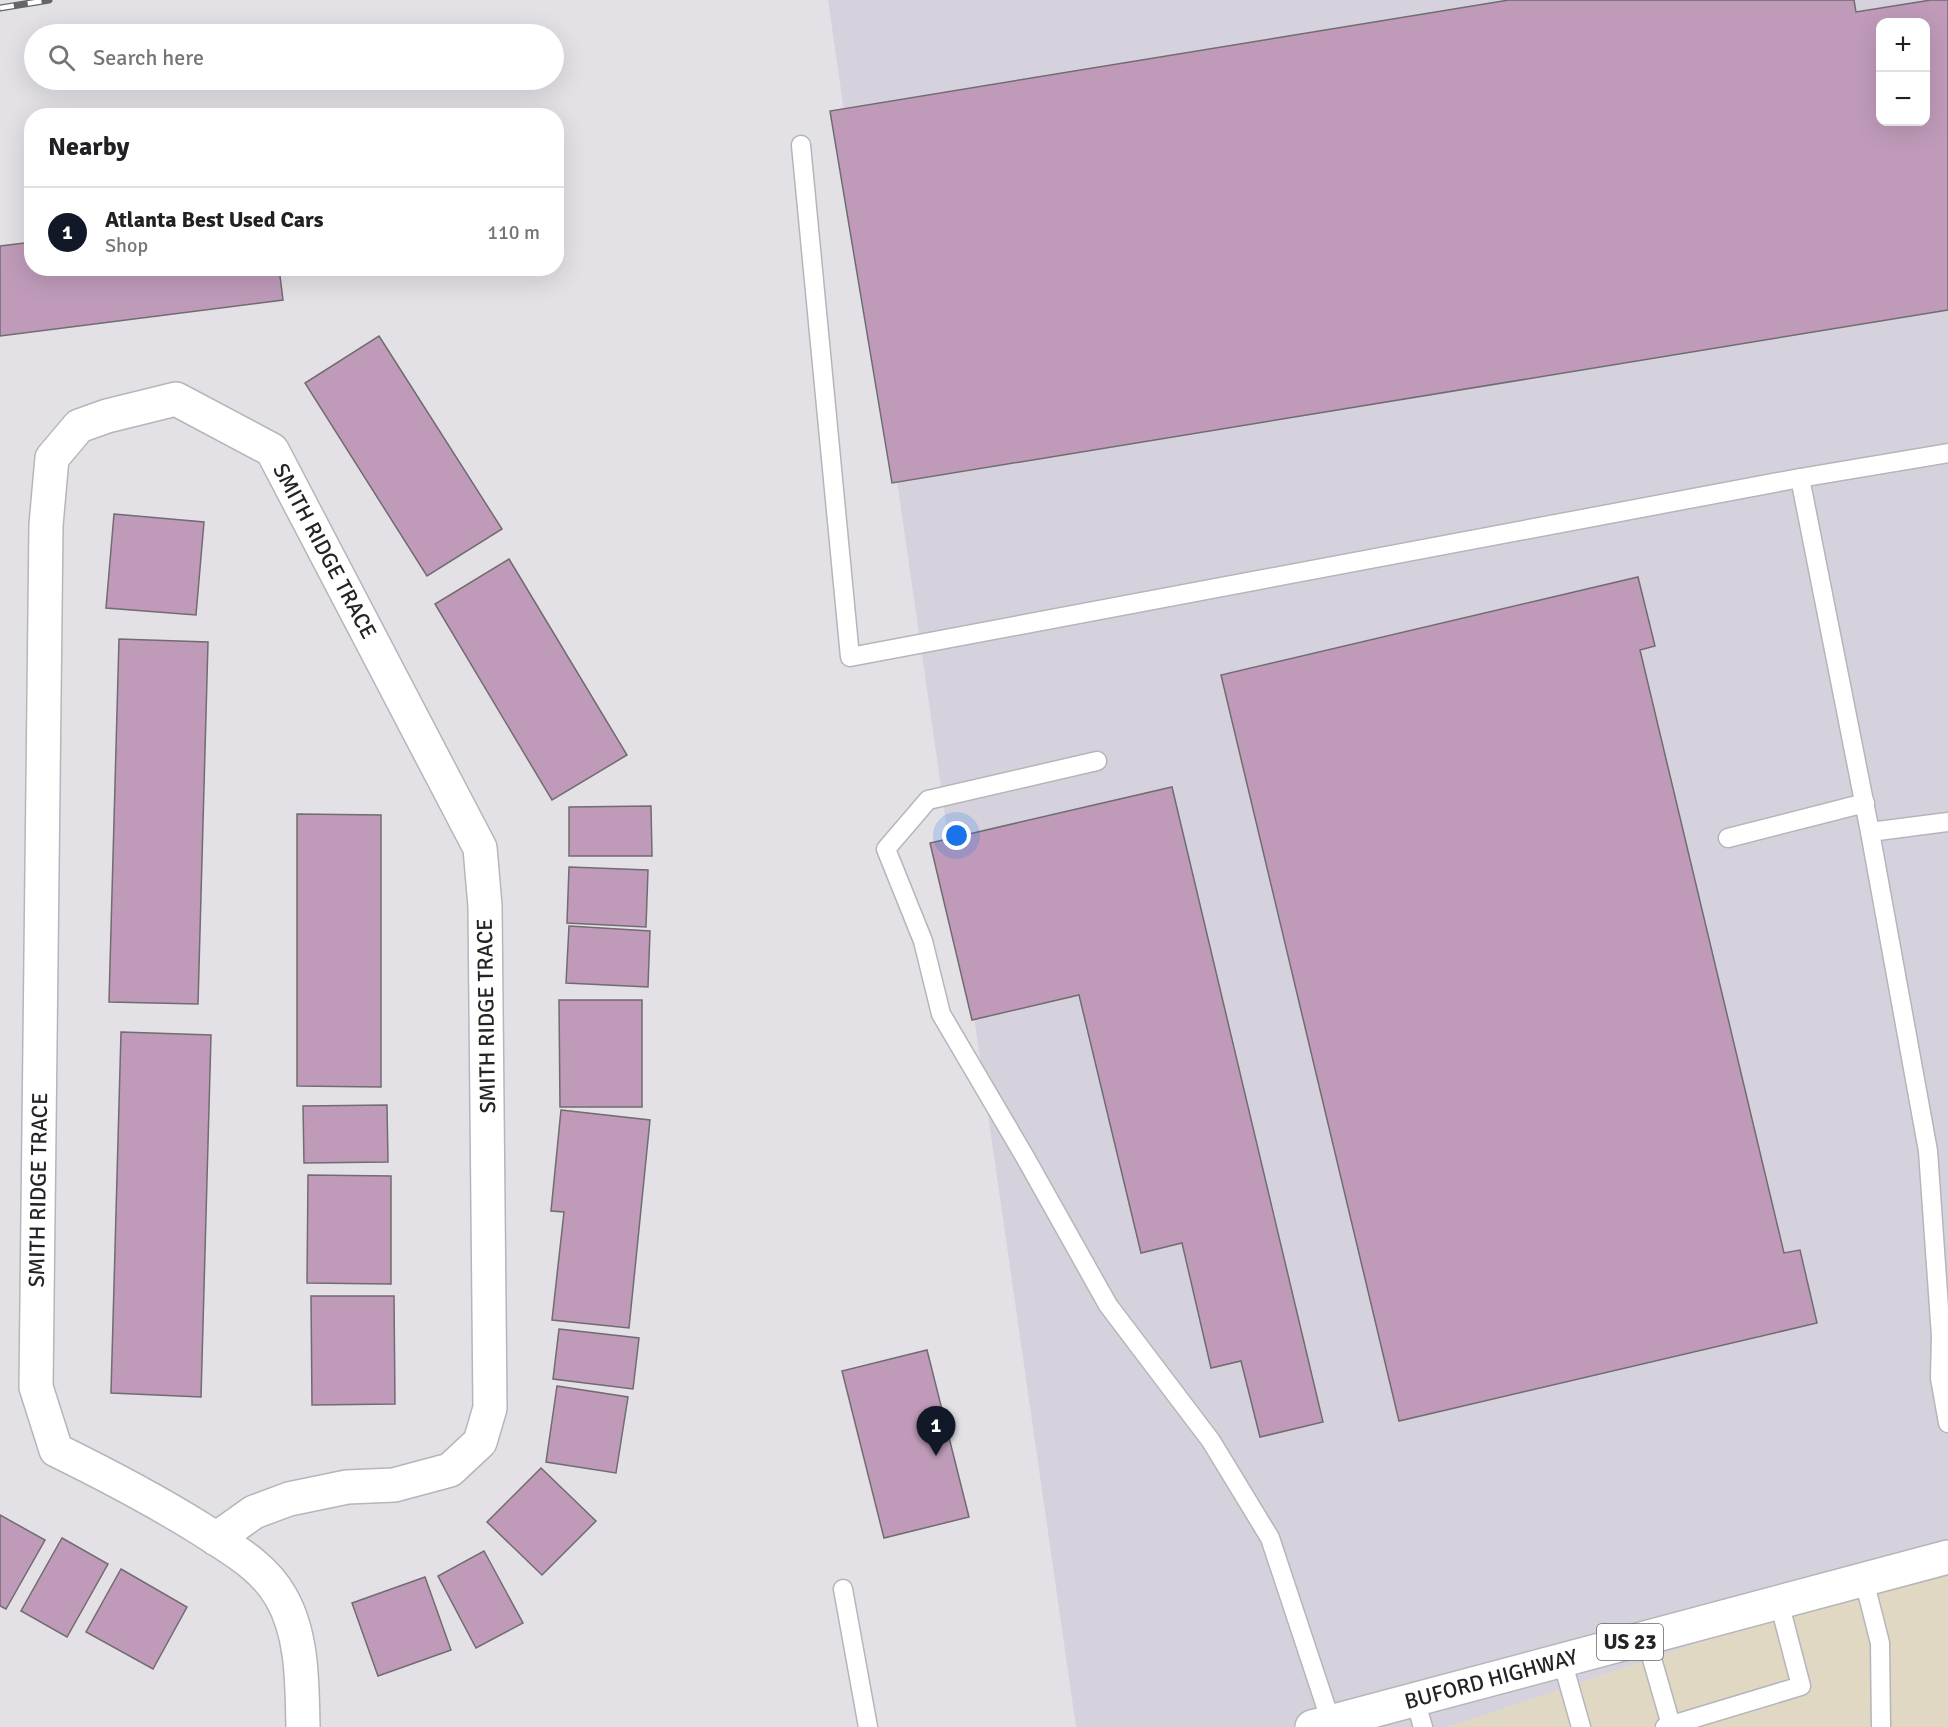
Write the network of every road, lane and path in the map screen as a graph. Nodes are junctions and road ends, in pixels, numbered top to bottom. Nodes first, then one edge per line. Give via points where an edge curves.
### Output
1 (801, 145) dead end
2 (1948, 453) edge
3 (1800, 478) junction
4 (1097, 761) dead end
5 (1864, 803) junction
6 (1948, 822) edge
7 (1870, 832) junction
8 (1728, 838) dead end
9 (1948, 1423) edge
10 (216, 1539) junction
11 (1948, 1557) edge
12 (1864, 1580) junction
13 (843, 1589) dead end
14 (1779, 1602) junction
15 (1646, 1638) junction
16 (1562, 1660) junction
17 (1419, 1713) edge
18 (1322, 1725) edge
19 (1668, 1726) edge
20 (303, 1727) edge
21 (868, 1727) edge
22 (1581, 1727) edge
23 (1881, 1727) edge

1 - 3 lane via 850,657
2 - 3 lane
3 - 5 lane
4 - 18 lane via 928,800 886,849 923,941 941,1014 1108,1305 1211,1441 1270,1538
5 - 7 lane
5 - 8 lane
6 - 7 lane
7 - 9 lane via 1928,1151 1941,1336 1940,1378
10 - 10 street, SMITH RIDGE TRACE via 137,1489 56,1450 36,1387 46,525 52,458 79,426 176,399 272,450 480,848 485,906 490,1408 480,1442 450,1470 394,1485 347,1487 289,1499 254,1512
10 - 20 street, SMITH RIDGE TRACE via 250,1560 281,1596 294,1631
11 - 12 street, BUFORD HIGHWAY / US 23
12 - 14 street, BUFORD HIGHWAY / US 23
12 - 23 lane via 1880,1643
13 - 21 lane
14 - 15 street, BUFORD HIGHWAY / US 23
14 - 19 lane via 1801,1686
15 - 16 street, BUFORD HIGHWAY / US 23
15 - 19 lane
16 - 17 street, BUFORD HIGHWAY / US 23
16 - 22 lane
17 - 18 street, BUFORD HIGHWAY / US 23

